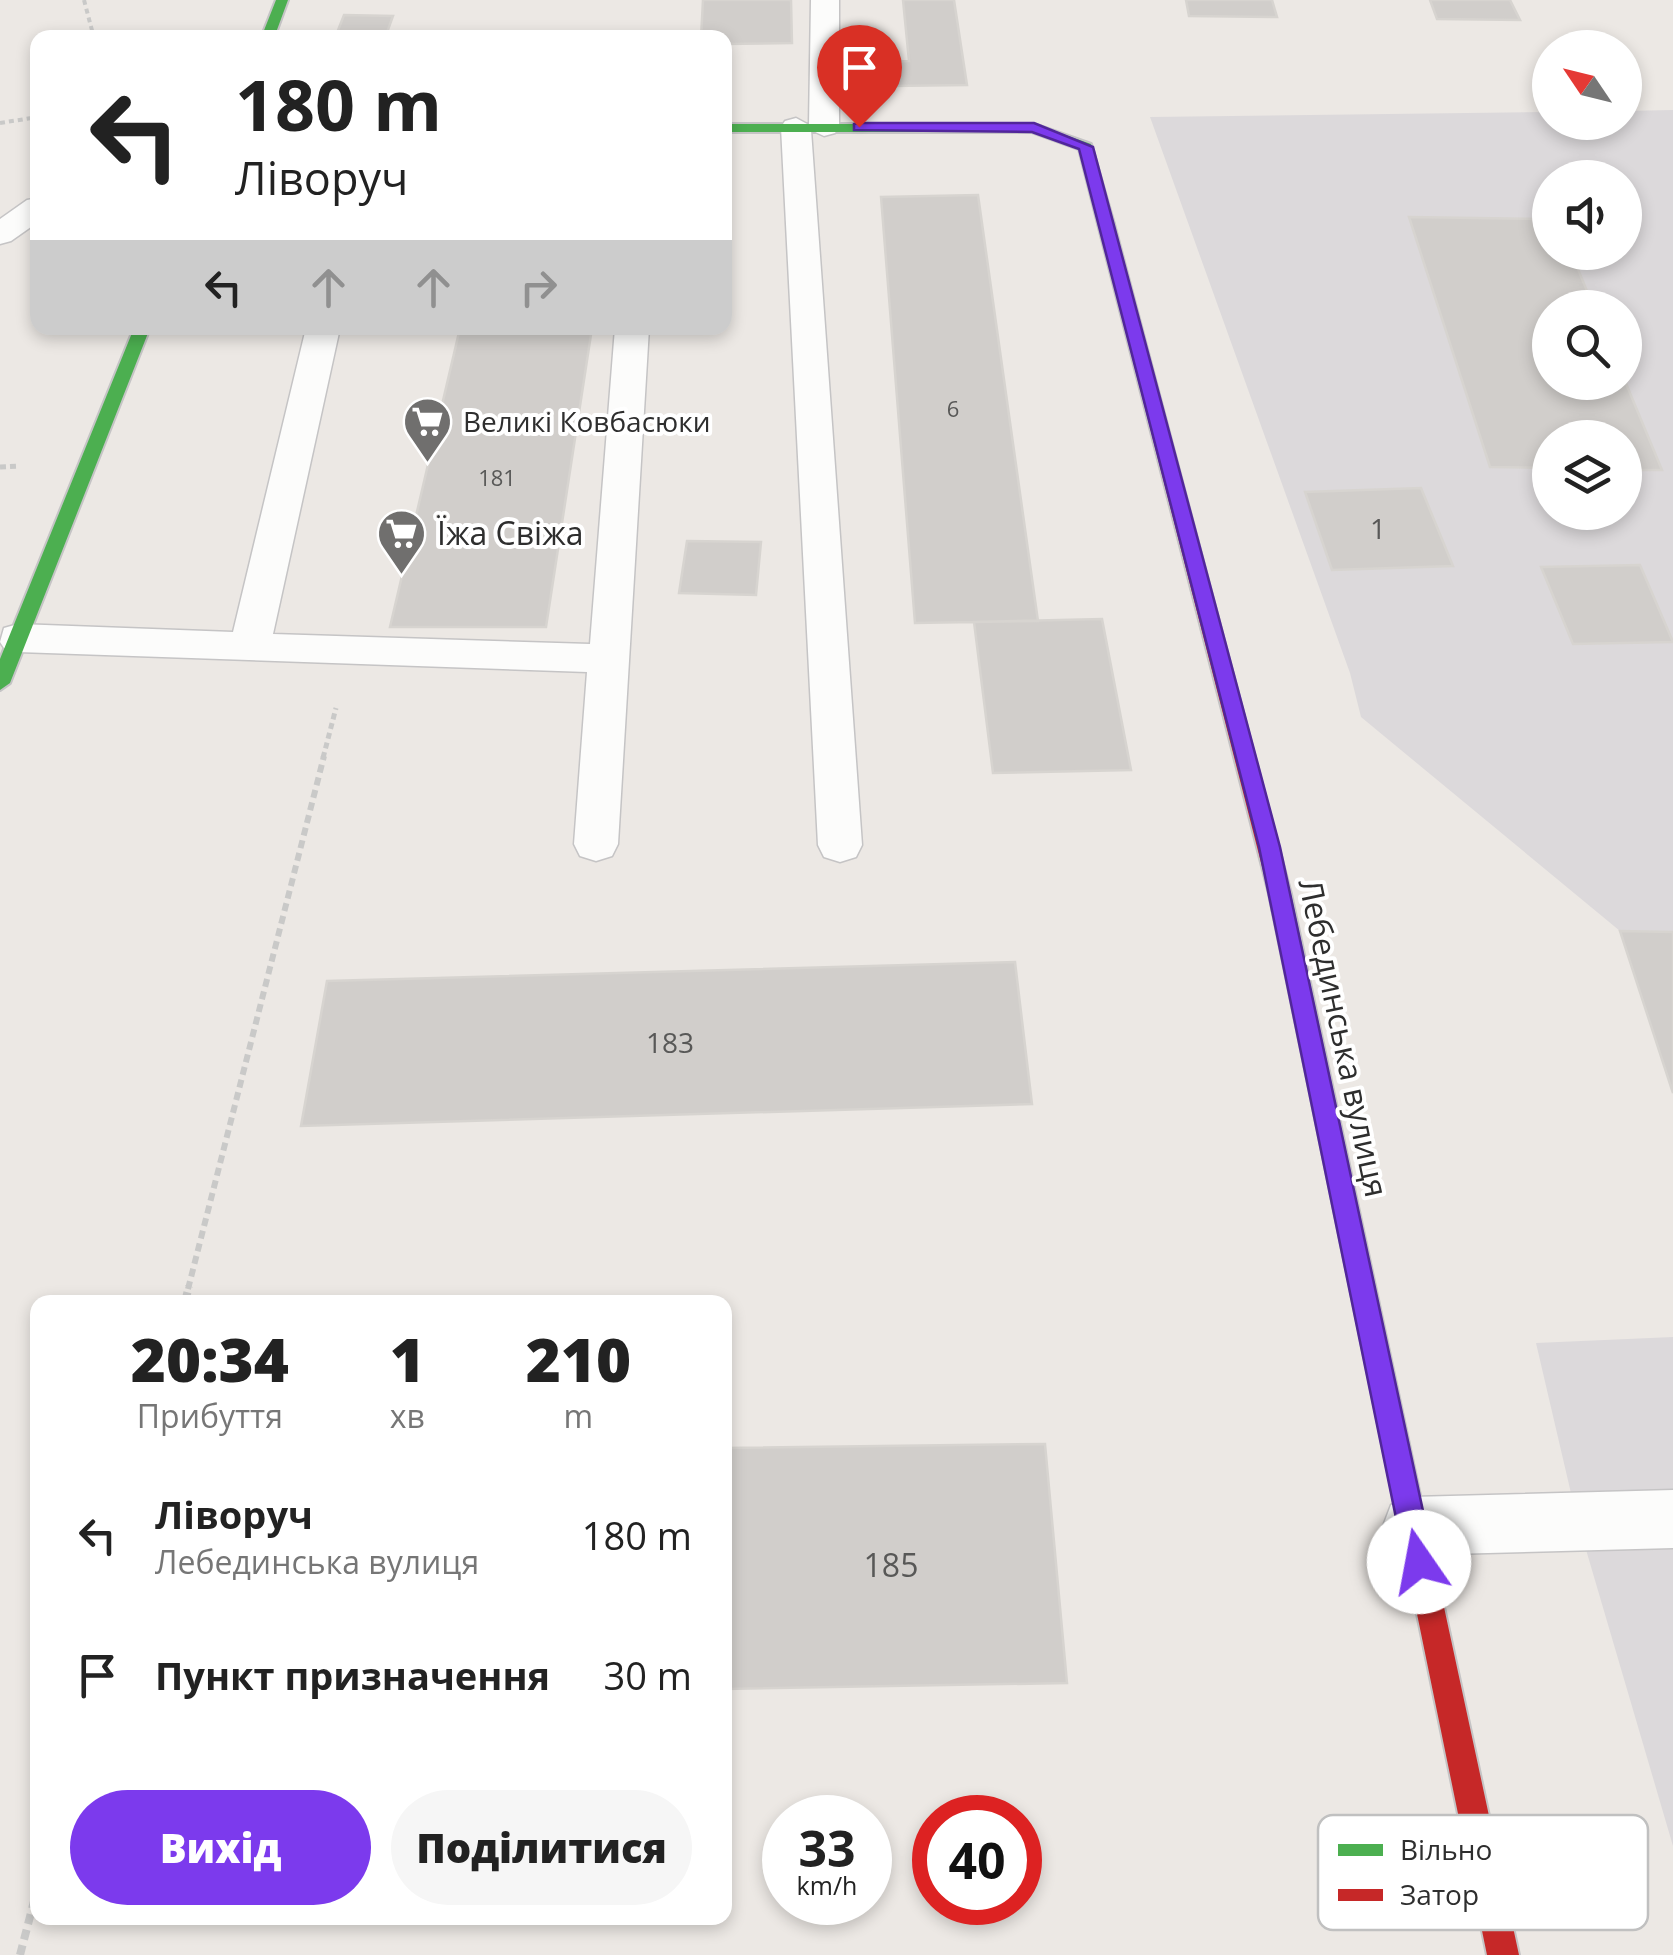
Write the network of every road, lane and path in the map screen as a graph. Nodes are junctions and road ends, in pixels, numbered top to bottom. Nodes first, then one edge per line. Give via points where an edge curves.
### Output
1 (84, 0) edge
2 (282, 0) edge
3 (824, 0) edge
4 (92, 30) edge
5 (269, 30) edge
6 (30, 118) edge
7 (0, 123) edge
8 (810, 127) junction
9 (732, 128) edge
10 (30, 213) edge
11 (0, 234) edge
12 (139, 335) edge
13 (321, 335) edge
14 (632, 335) edge
15 (18, 638) junction
16 (250, 647) junction
17 (351, 650) junction
18 (610, 660) junction
19 (0, 682) edge
20 (596, 844) dead end
21 (840, 845) dead end
22 (188, 1295) edge
23 (1673, 1518) edge
24 (1412, 1526) junction
25 (1473, 1815) edge
26 (30, 1917) edge
27 (1497, 1930) edge
28 (20, 1955) edge
29 (1502, 1955) edge

1 - 4 path
2 - 5 street
3 - 8 lane
6 - 7 path
8 - 9 street, Лебединська вулиця
8 - 21 lane
8 - 24 street, Лебединська вулиця via 1034,128 1086,147 1270,847
10 - 11 lane
12 - 15 street
13 - 16 lane
14 - 18 lane
15 - 16 lane
15 - 19 street
16 - 17 lane
17 - 18 lane
17 - 22 path
18 - 20 lane
23 - 24 lane
24 - 25 street, Лебединська вулиця
26 - 28 path
27 - 29 street, Лебединська вулиця

